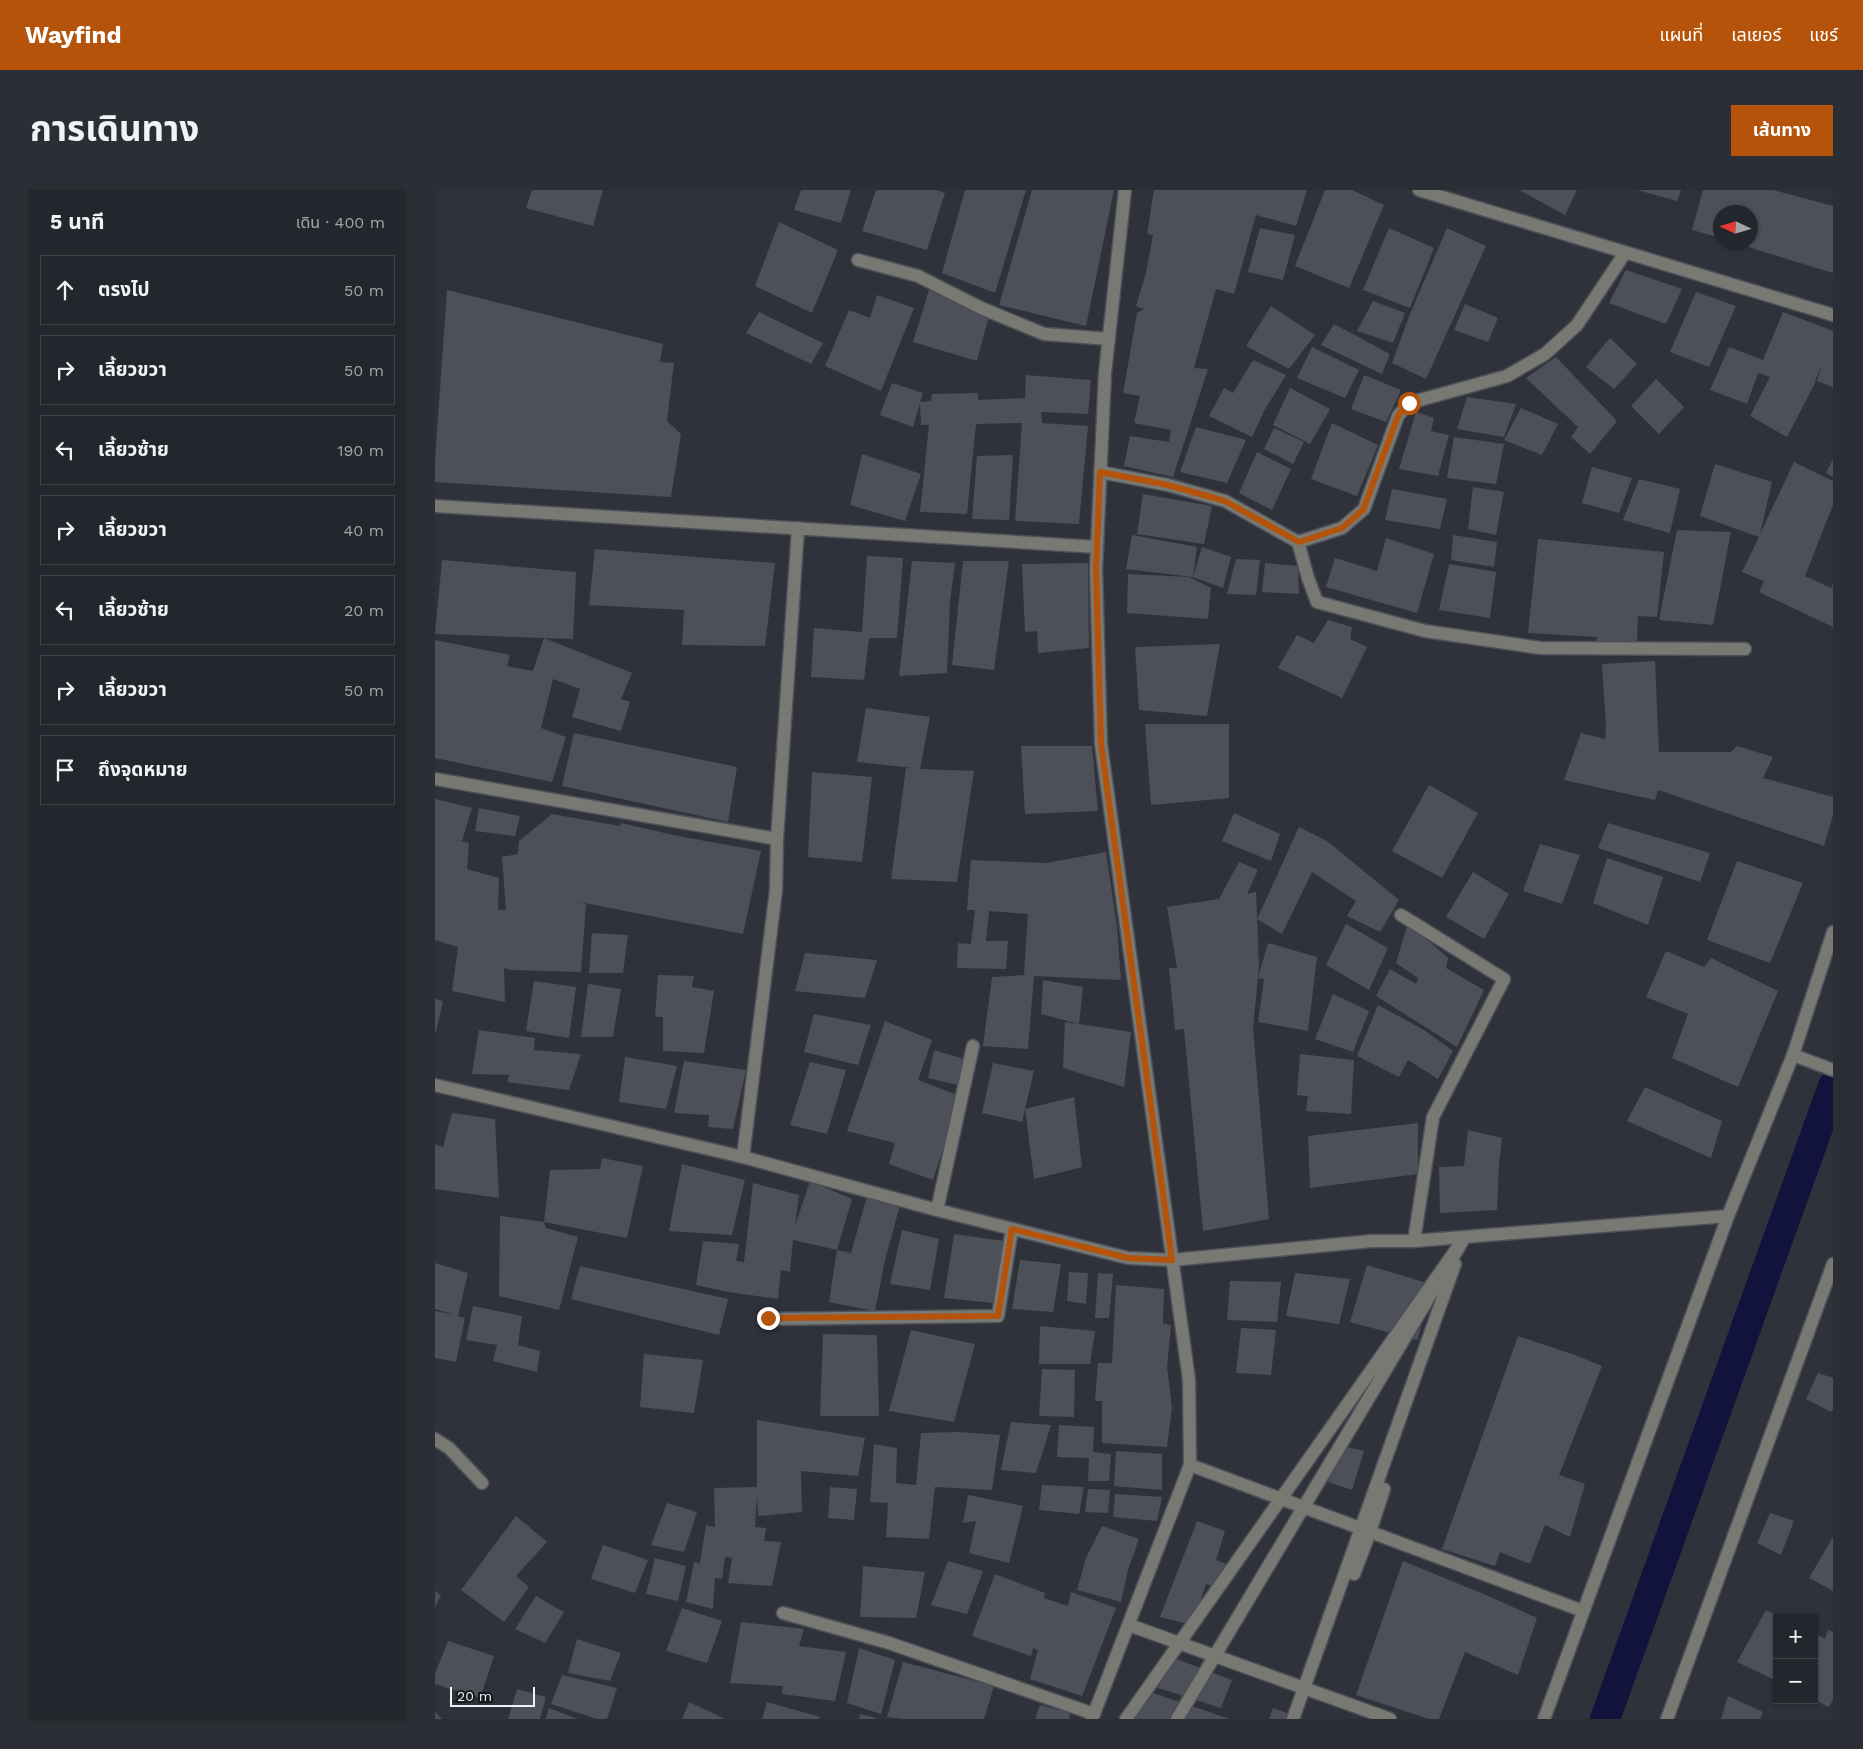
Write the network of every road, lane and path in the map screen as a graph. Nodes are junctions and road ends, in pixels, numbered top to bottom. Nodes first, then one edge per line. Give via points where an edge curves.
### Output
1 (1125, 190) edge
2 (1419, 190) edge
3 (1625, 253) junction
4 (858, 260) dead end
5 (1833, 315) edge
6 (1109, 339) junction
7 (1100, 472) junction
8 (435, 506) edge
9 (797, 528) junction
10 (1299, 542) junction
11 (1097, 546) junction
12 (1745, 648) dead end
13 (435, 779) edge
14 (777, 839) junction
15 (1401, 915) dead end
16 (1833, 932) edge
17 (973, 1046) dead end
18 (1793, 1055) junction
19 (1833, 1070) edge
20 (435, 1085) edge
21 (743, 1157) junction
22 (937, 1210) junction
23 (1728, 1216) junction
24 (1012, 1229) junction
25 (1465, 1237) junction
26 (1414, 1241) junction
27 (1172, 1260) junction
28 (1833, 1264) edge
29 (1829, 1289) edge
30 (768, 1318) dead end
31 (435, 1439) edge
32 (1190, 1466) junction
33 (482, 1484) dead end
34 (1370, 1532) junction
35 (1583, 1611) junction
36 (783, 1613) dead end
37 (1129, 1625) junction
38 (1308, 1690) junction
39 (1357, 1714) edge
40 (1093, 1716) edge
41 (1126, 1719) edge
42 (1177, 1719) edge
43 (1293, 1719) edge
44 (1390, 1719) edge
45 (1544, 1719) edge
46 (1667, 1719) edge

1 - 6 street
2 - 3 street
3 - 5 street
3 - 10 street via 1577,325 1545,354 1507,376 1409,403 1398,416 1363,510 1342,528
4 - 6 street via 918,276 981,308 1044,334
6 - 7 street
7 - 10 street via 1168,485 1225,501
7 - 11 street
8 - 9 street
9 - 11 street
9 - 14 street
10 - 12 street via 1317,602 1425,631 1540,648
11 - 27 street via 1101,744
13 - 14 street
14 - 21 street via 776,890
15 - 26 street via 1504,979 1433,1117
16 - 18 street
17 - 22 street
18 - 19 street
18 - 23 street
20 - 21 street
21 - 22 street
22 - 24 street
23 - 25 street
23 - 35 street
24 - 27 street via 1128,1258
24 - 30 street via 998,1316
25 - 26 street
25 - 34 street
25 - 41 street
25 - 42 street
25 - 43 street
26 - 27 street via 1371,1241
27 - 32 street via 1189,1380
28 - 29 street
29 - 46 street
31 - 33 street via 449,1448
32 - 34 street
32 - 37 street
34 - 35 street
34 - 38 street
35 - 45 street
36 - 40 street via 889,1642
37 - 38 street
37 - 40 street
38 - 39 street
39 - 44 street

